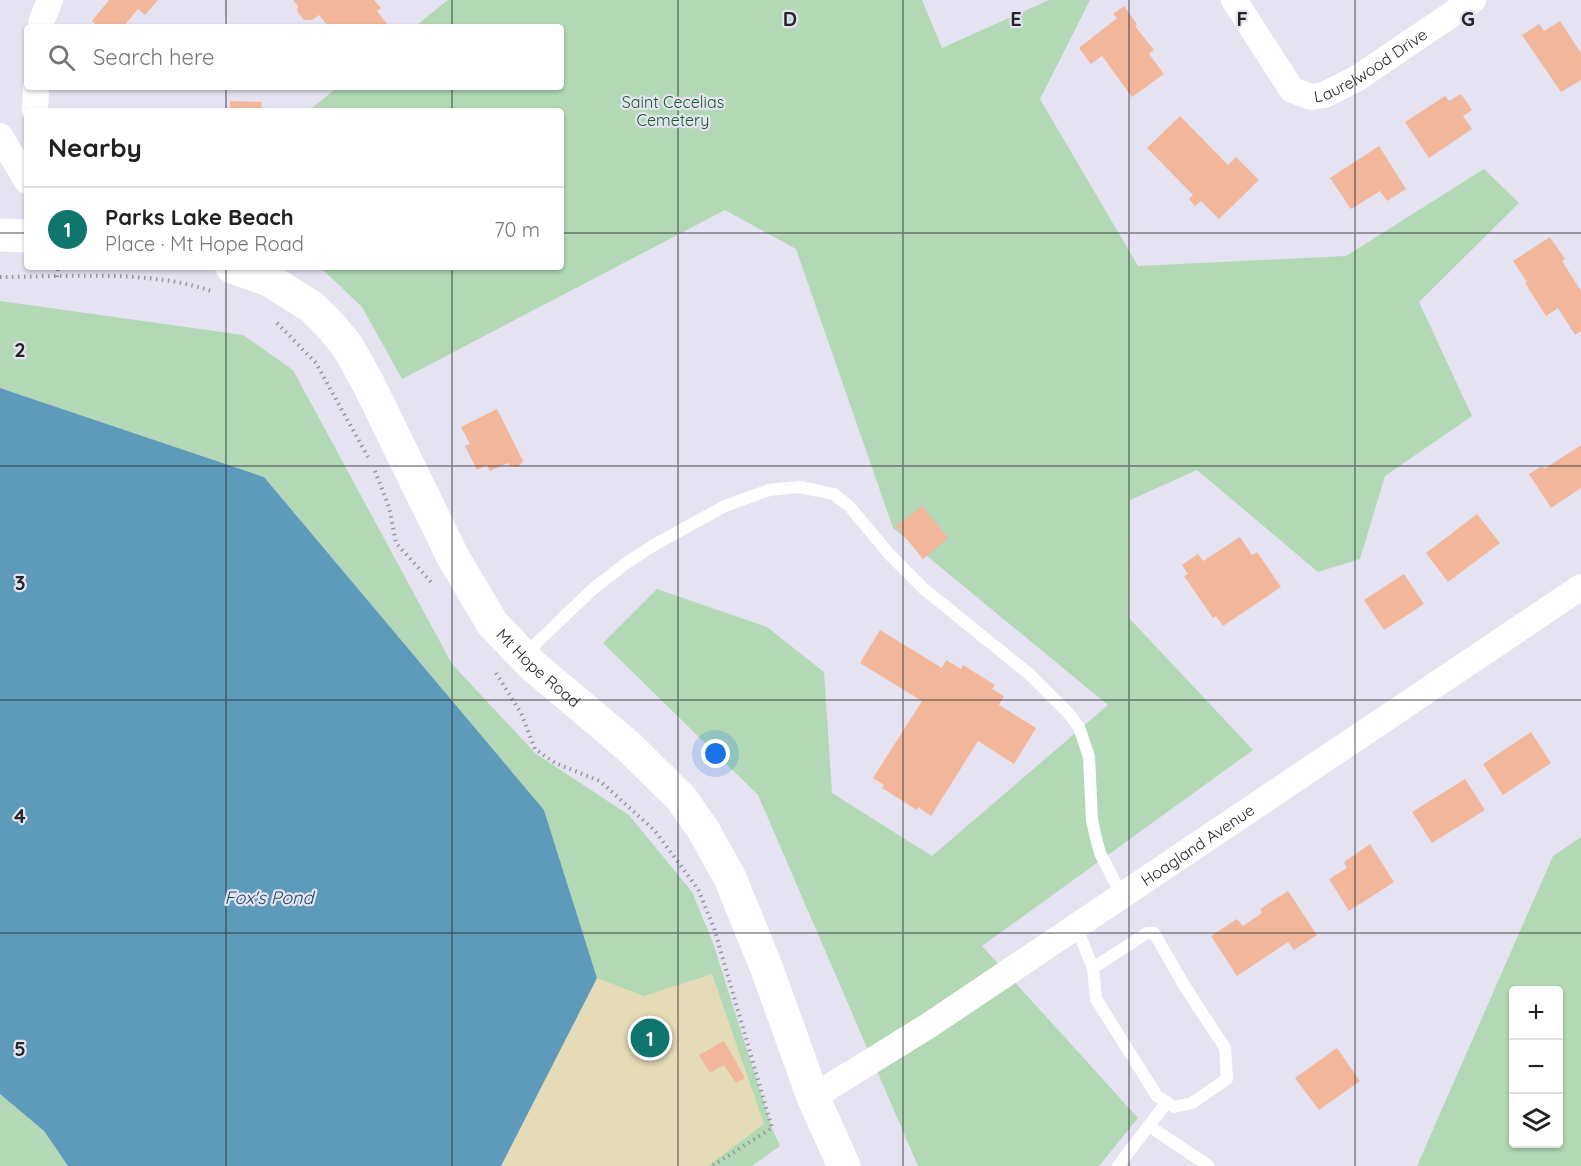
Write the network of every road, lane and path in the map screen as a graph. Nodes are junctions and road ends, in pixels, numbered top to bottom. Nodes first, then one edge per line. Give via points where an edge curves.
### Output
1 (50, 0) edge
2 (1234, 0) edge
3 (1473, 0) edge
4 (41, 24) edge
5 (36, 90) edge
6 (35, 108) edge
7 (0, 136) edge
8 (24, 176) edge
9 (0, 235) edge
10 (24, 236) edge
11 (58, 270) edge
12 (0, 277) edge
13 (57, 277) junction
14 (225, 280) edge
15 (272, 318) dead end
16 (1581, 587) edge
17 (437, 589) dead end
18 (523, 657) junction
19 (494, 670) dead end
20 (1122, 896) junction
21 (1076, 926) junction
22 (1092, 968) junction
23 (813, 1097) junction
24 (1167, 1102) junction
25 (1149, 1126) junction
26 (712, 1166) edge
27 (844, 1166) edge
28 (1118, 1166) edge
29 (1209, 1166) edge

1 - 4 street
2 - 3 street, Laurelwood Drive via 1292,90 1312,97 1356,79
5 - 6 street
7 - 8 street
9 - 10 street
11 - 13 path
12 - 13 path
13 - 14 path via 160,279 198,286
14 - 18 street, Mt Hope Road via 269,280 312,307 348,347 453,557 492,623
15 - 17 path via 316,363 373,465 389,507 396,543
16 - 20 street, Hoagland Avenue
18 - 20 lane via 593,589 625,564 725,506 769,490 799,487 834,494 924,589 1028,673 1079,727 1089,757 1096,838
18 - 23 street, Mt Hope Road via 628,746 681,798 704,831 730,878
19 - 26 path via 521,713 535,749 555,763 600,781 655,831 698,889 714,928 772,1128
20 - 21 street, Hoagland Avenue
21 - 22 lane
21 - 23 street, Hoagland Avenue via 928,1026
22 - 24 lane via 1096,999 1157,1096
22 - 24 lane via 1147,933 1155,933 1225,1048 1227,1079 1192,1103 1174,1107
23 - 27 street, Mt Hope Road
24 - 25 lane
25 - 28 lane
25 - 29 lane

